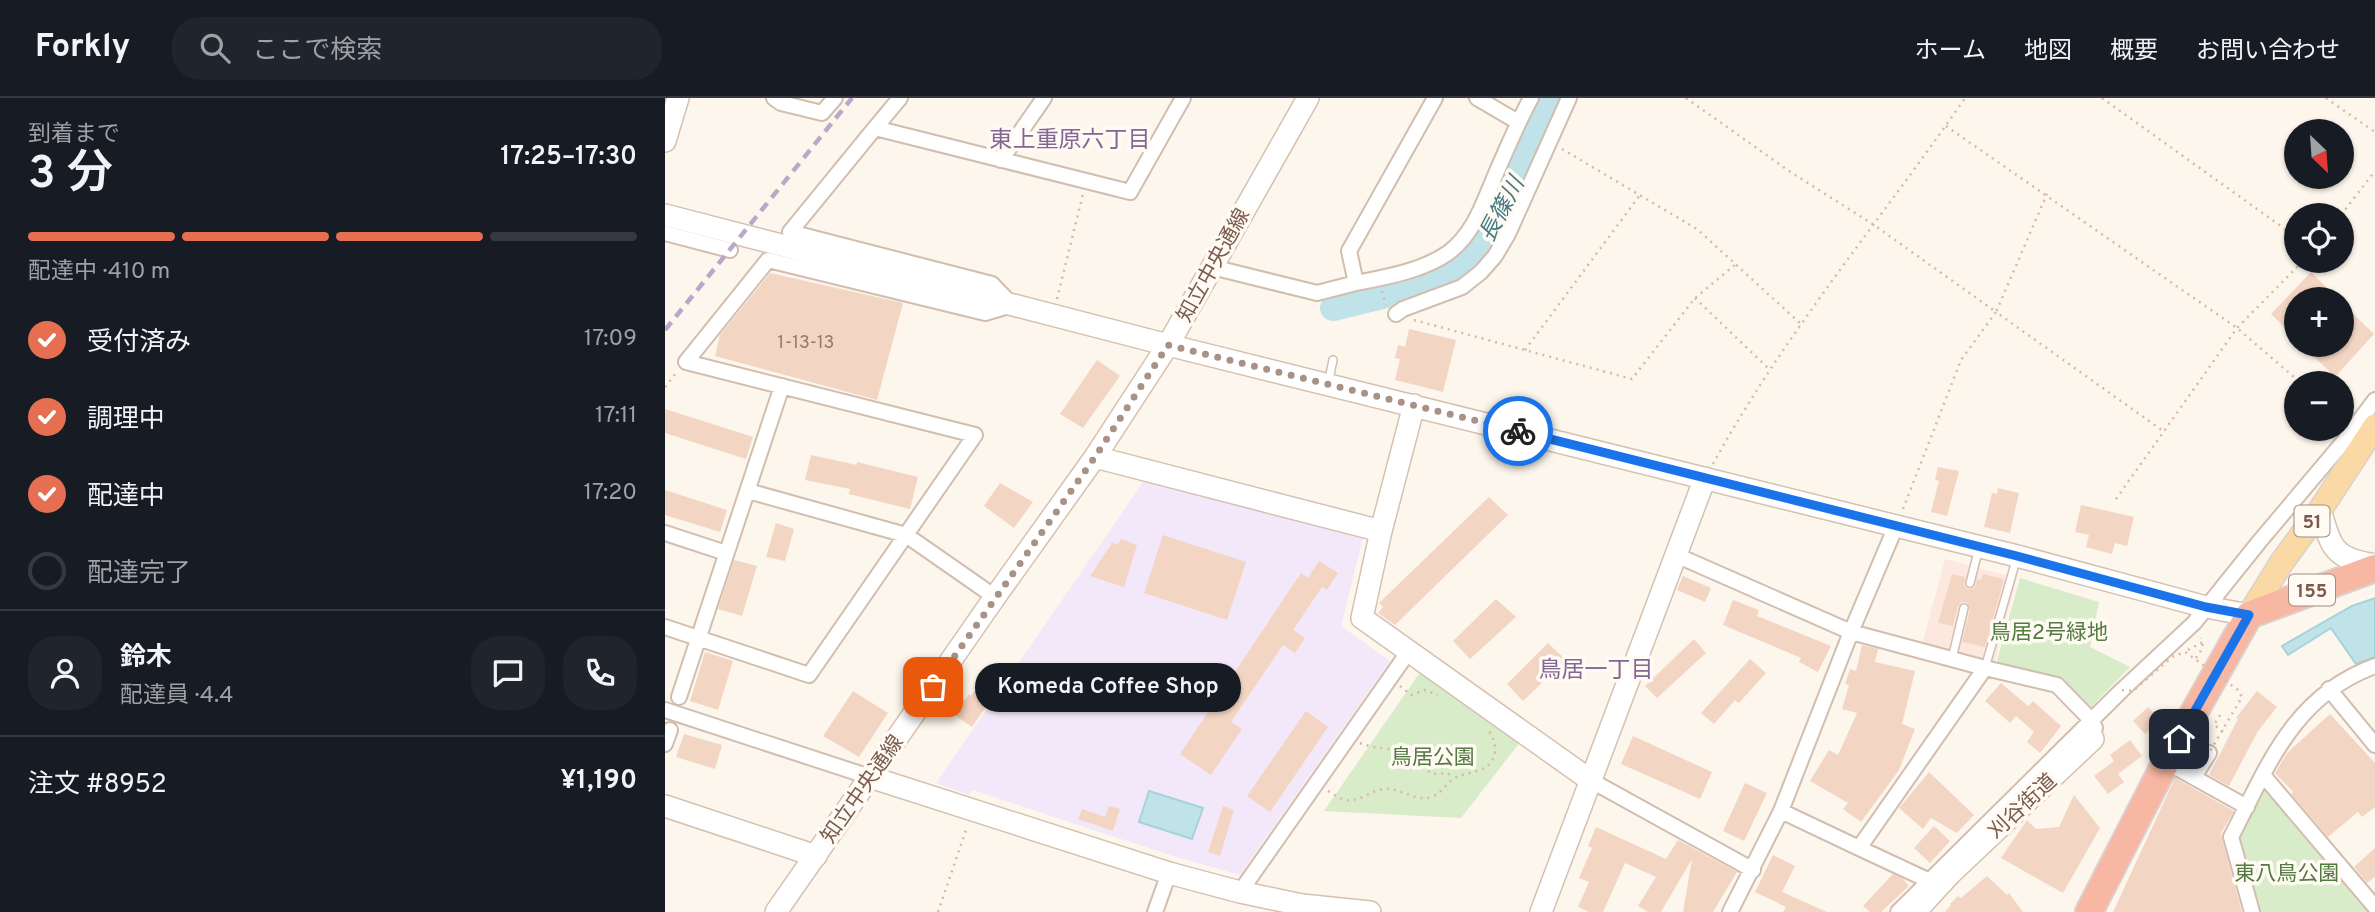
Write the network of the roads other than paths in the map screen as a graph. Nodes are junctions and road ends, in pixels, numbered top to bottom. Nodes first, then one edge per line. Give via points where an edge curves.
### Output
1 (678, 98) edge
2 (774, 98) edge
3 (835, 98) edge
4 (900, 98) edge
5 (1044, 98) edge
6 (1183, 98) edge
7 (1308, 98) edge
8 (1435, 98) edge
9 (1477, 98) edge
10 (1531, 98) edge
11 (1569, 98) edge
12 (1518, 122) junction
13 (875, 128) junction
14 (665, 141) edge
15 (1001, 160) junction
16 (665, 215) edge
17 (665, 233) edge
18 (730, 250) dead end
19 (878, 262) junction
20 (1212, 267) junction
21 (1356, 283) junction
22 (926, 291) junction
23 (1012, 305) junction
24 (1391, 309) road end
25 (1168, 345) junction
26 (1333, 360) dead end
27 (1328, 384) junction
28 (782, 386) junction
29 (2375, 400) edge
30 (1414, 405) junction
31 (2375, 426) edge
32 (1095, 457) junction
33 (1705, 478) junction
34 (748, 491) junction
35 (2320, 510) junction
36 (1896, 526) junction
37 (1381, 531) junction
38 (665, 533) edge
39 (906, 534) junction
40 (1979, 547) junction
41 (726, 553) junction
42 (1676, 555) junction
43 (2017, 556) junction
44 (2375, 566) edge
45 (1970, 583) dead end
46 (995, 597) junction
47 (2206, 607) junction
48 (1964, 608) dead end
49 (2249, 615) junction
50 (665, 627) edge
51 (1851, 632) junction
52 (698, 639) junction
53 (1409, 651) junction
54 (1951, 659) junction
55 (2375, 666) edge
56 (1985, 668) junction
57 (2329, 689) junction
58 (680, 697) dead end
59 (665, 710) edge
60 (670, 730) dead end
61 (2092, 730) junction
62 (665, 744) edge
63 (2375, 745) edge
64 (2209, 754) road end
65 (2166, 762) junction
66 (2263, 775) junction
67 (870, 777) junction
68 (2194, 778) junction
69 (1590, 780) junction
70 (665, 806) edge
71 (2247, 807) junction
72 (1781, 811) junction
73 (1859, 848) junction
74 (816, 856) junction
75 (1753, 870) junction
76 (1168, 873) junction
77 (1939, 879) junction
78 (1240, 892) junction
79 (2375, 907) edge
80 (1302, 908) edge
81 (776, 912) edge
82 (1155, 912) edge
83 (1370, 912) edge
84 (1541, 912) edge
85 (1730, 912) edge
86 (1898, 912) edge
87 (1915, 912) edge
88 (2088, 912) edge
89 (2252, 912) edge

1 - 14 street
2 - 3 street via 822,113
4 - 13 street
5 - 15 street
6 - 15 street via 1130,192
7 - 20 street, 知立中央通線
8 - 21 street via 1349,251
9 - 12 street
10 - 12 street
11 - 24 street via 1495,256 1462,287 1403,309
12 - 21 street via 1465,237 1427,264
13 - 15 street
13 - 19 street via 790,233
16 - 19 street
17 - 18 street
19 - 22 street
19 - 23 street via 992,284
20 - 21 street via 1317,293
20 - 25 street, 知立中央通線
22 - 23 street
22 - 28 street via 768,260 686,362
23 - 25 street
25 - 27 street
25 - 32 street, 知立中央通線
26 - 27 lane
27 - 30 street
28 - 34 street
28 - 39 street via 975,435
29 - 47 street
30 - 33 street
30 - 37 street
31 - 35 main road, 51
32 - 37 street
32 - 46 street, 知立中央通線
33 - 36 street
33 - 42 street
34 - 39 street
34 - 41 street
35 - 44 street via 2337,551 2350,561
35 - 49 main road, 51
36 - 40 street
36 - 51 street
37 - 53 street via 1362,618
38 - 41 street
39 - 46 street
39 - 52 street via 809,676
40 - 43 street
40 - 45 lane
41 - 52 street
42 - 51 street
42 - 69 street
43 - 47 street
43 - 56 lane
44 - 49 highway, 155
46 - 67 street, 知立中央通線
47 - 49 street
47 - 61 street via 2195,623 2122,690
48 - 54 lane
49 - 65 highway
50 - 52 street
51 - 54 street
51 - 72 street
52 - 58 street
53 - 69 street
53 - 78 street
54 - 56 street
55 - 57 street
56 - 61 street via 2057,685
56 - 73 street
57 - 63 street
57 - 66 street via 2300,715
59 - 67 street
60 - 62 street
61 - 77 street, 刈谷街道
64 - 68 street
65 - 68 street
65 - 88 highway
66 - 71 street
66 - 79 street
67 - 74 street, 知立中央通線
67 - 76 street
68 - 71 street
69 - 75 street
69 - 84 street
70 - 74 street
71 - 89 street via 2231,837
72 - 73 street
72 - 75 street
73 - 77 street
74 - 81 street, 知立中央通線
75 - 85 street
76 - 78 street
76 - 82 street
77 - 86 street
77 - 87 street, 刈谷街道
78 - 80 street
80 - 83 street

